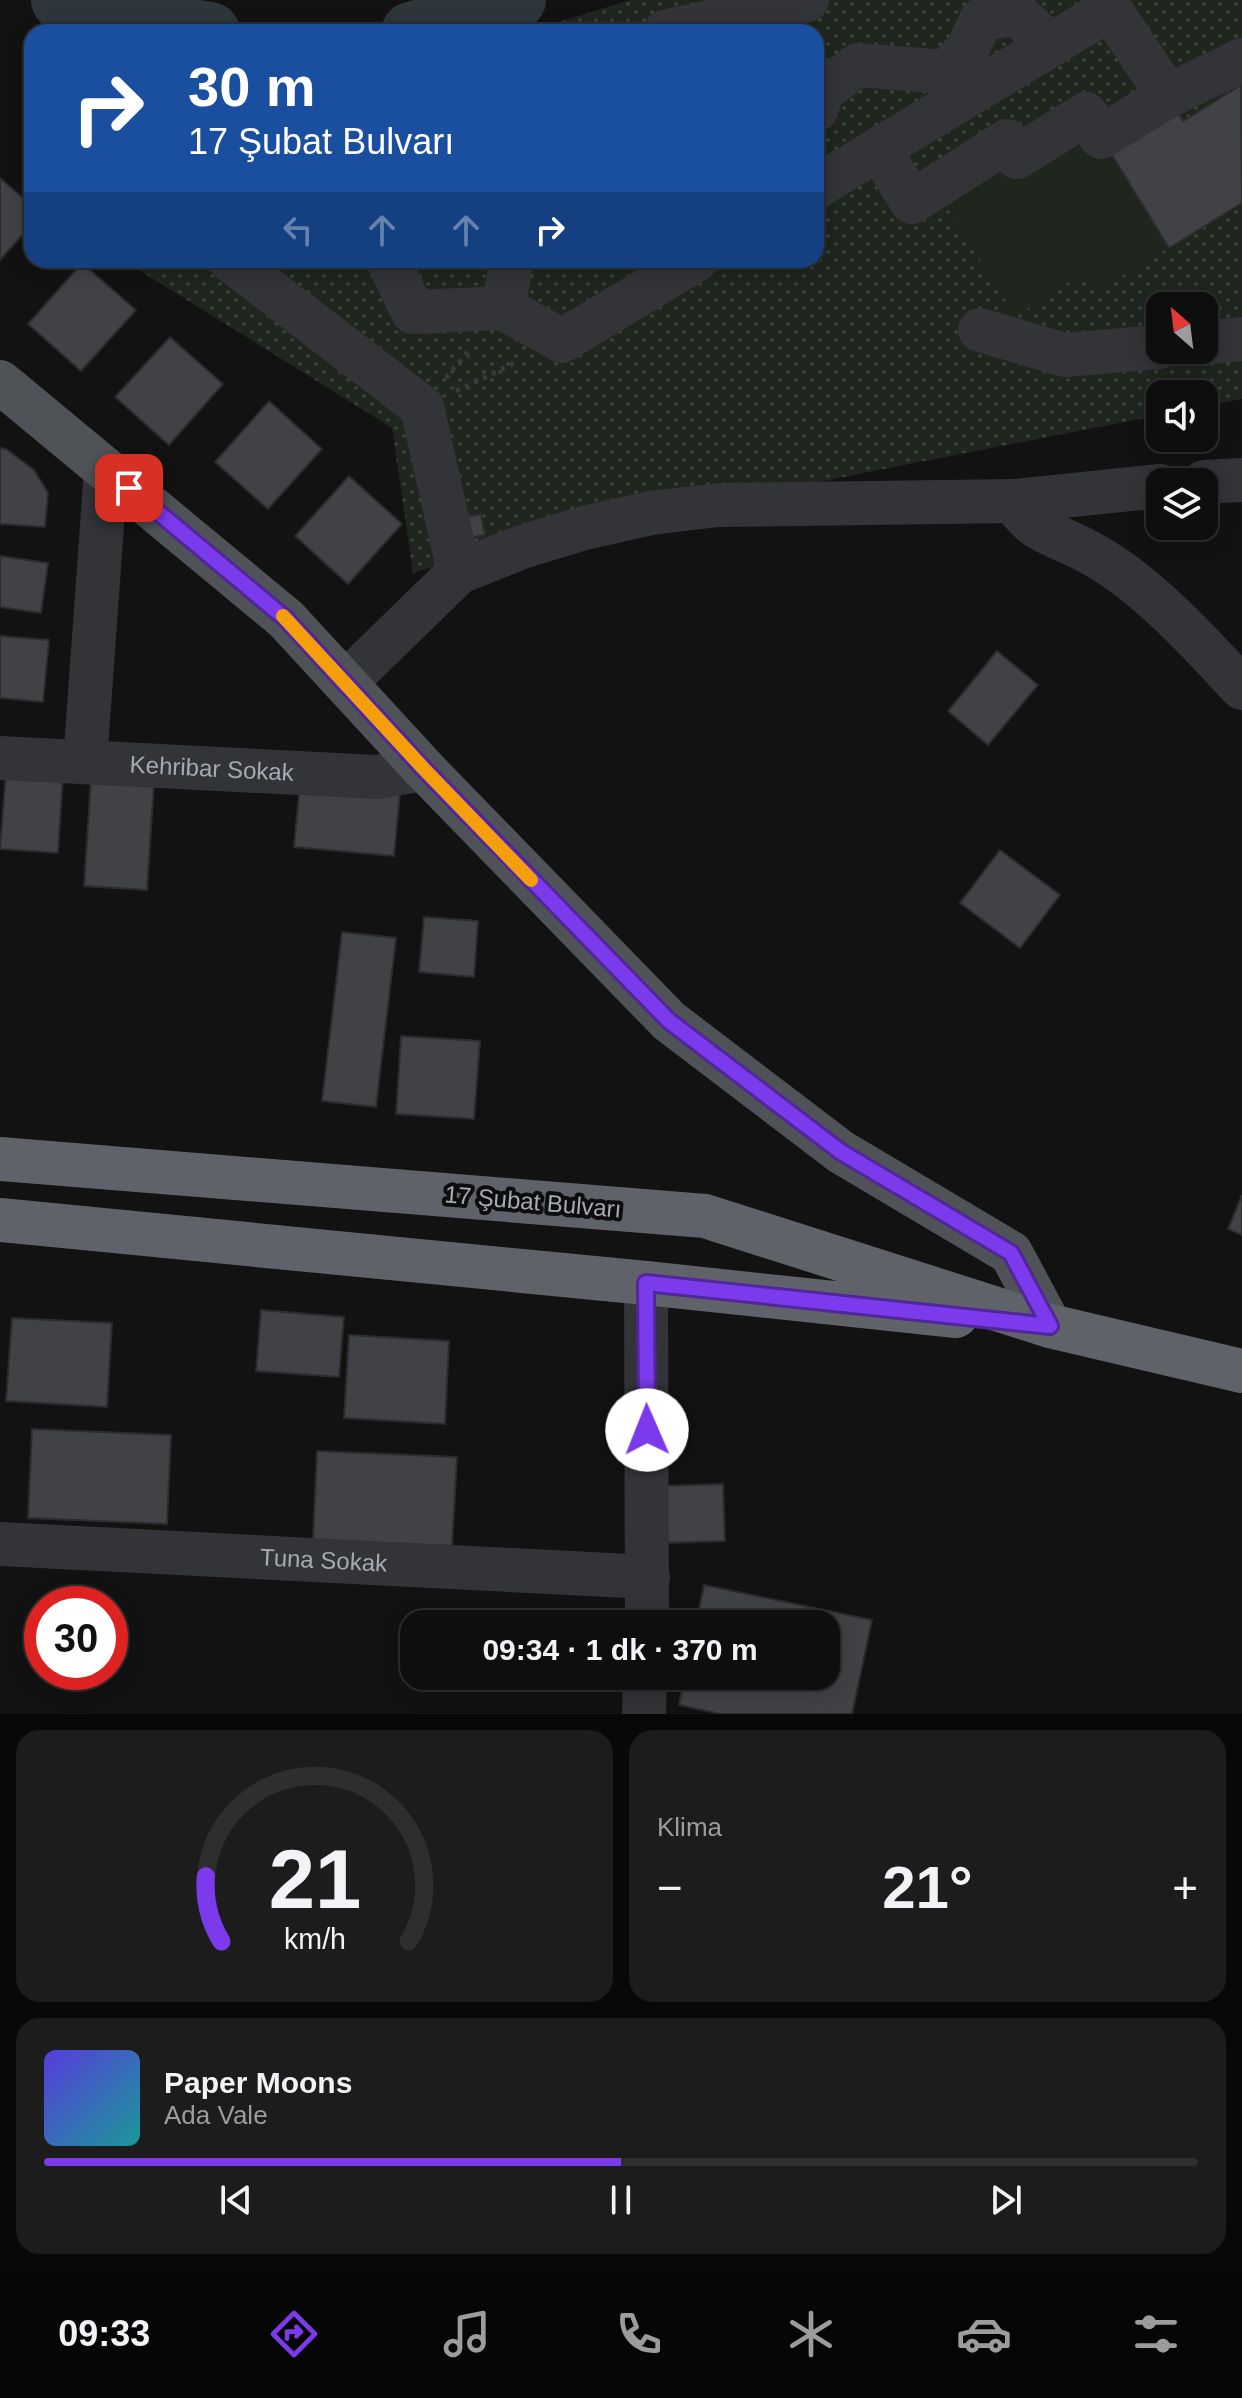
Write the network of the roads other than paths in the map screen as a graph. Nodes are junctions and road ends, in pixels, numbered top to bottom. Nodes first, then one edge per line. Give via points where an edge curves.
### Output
1 (807, 0) edge
2 (1108, 4) edge
3 (705, 24) edge
4 (1051, 45) junction
5 (1242, 60) edge
6 (824, 92) edge
7 (1168, 96) junction
8 (879, 149) junction
9 (824, 182) edge
10 (240, 268) edge
11 (392, 268) edge
12 (510, 268) edge
13 (683, 268) edge
14 (503, 308) junction
15 (980, 330) dead end
16 (1242, 339) edge
17 (1218, 342) edge
18 (1146, 348) edge
19 (0, 382) edge
20 (106, 470) junction
21 (1242, 480) edge
22 (1218, 481) edge
23 (1146, 487) edge
24 (1014, 501) junction
25 (459, 572) junction
26 (345, 683) junction
27 (1242, 688) edge
28 (0, 758) edge
29 (85, 762) junction
30 (424, 769) junction
31 (0, 1159) edge
32 (0, 1220) edge
33 (646, 1283) junction
34 (1050, 1326) junction
35 (1242, 1371) edge
36 (0, 1544) edge
37 (648, 1577) junction
38 (647, 1610) edge
39 (645, 1690) edge
40 (644, 1714) edge

1 - 3 street
2 - 4 street
2 - 7 street
4 - 6 street via 1016,13 981,20 968,48 946,72 858,65
4 - 8 street
5 - 7 street
7 - 8 street via 1101,137 1086,114 1017,157 1007,141 912,202
8 - 9 street
10 - 25 street via 422,407
11 - 14 street via 413,312
12 - 14 street
13 - 14 street via 562,341
15 - 18 street via 1065,355
16 - 17 street
19 - 20 main road
20 - 26 main road via 286,619
20 - 29 street
21 - 22 street
23 - 24 street
24 - 25 street via 718,505 651,513 572,531
24 - 27 street via 1030,523 1084,549 1134,582
25 - 26 street
26 - 30 main road
28 - 29 street, Kehribar Sokak
29 - 30 street, Kehribar Sokak via 377,777
30 - 34 main road via 669,1021 841,1152 1011,1253
31 - 34 highway, 17 Şubat Bulvarı via 705,1216
32 - 33 highway, 17 Şubat Bulvarı
33 - 34 highway, 17 Şubat Bulvarı
33 - 37 street
34 - 35 highway, 17 Şubat Bulvarı
36 - 37 street, Tuna Sokak
37 - 38 street
39 - 40 street

